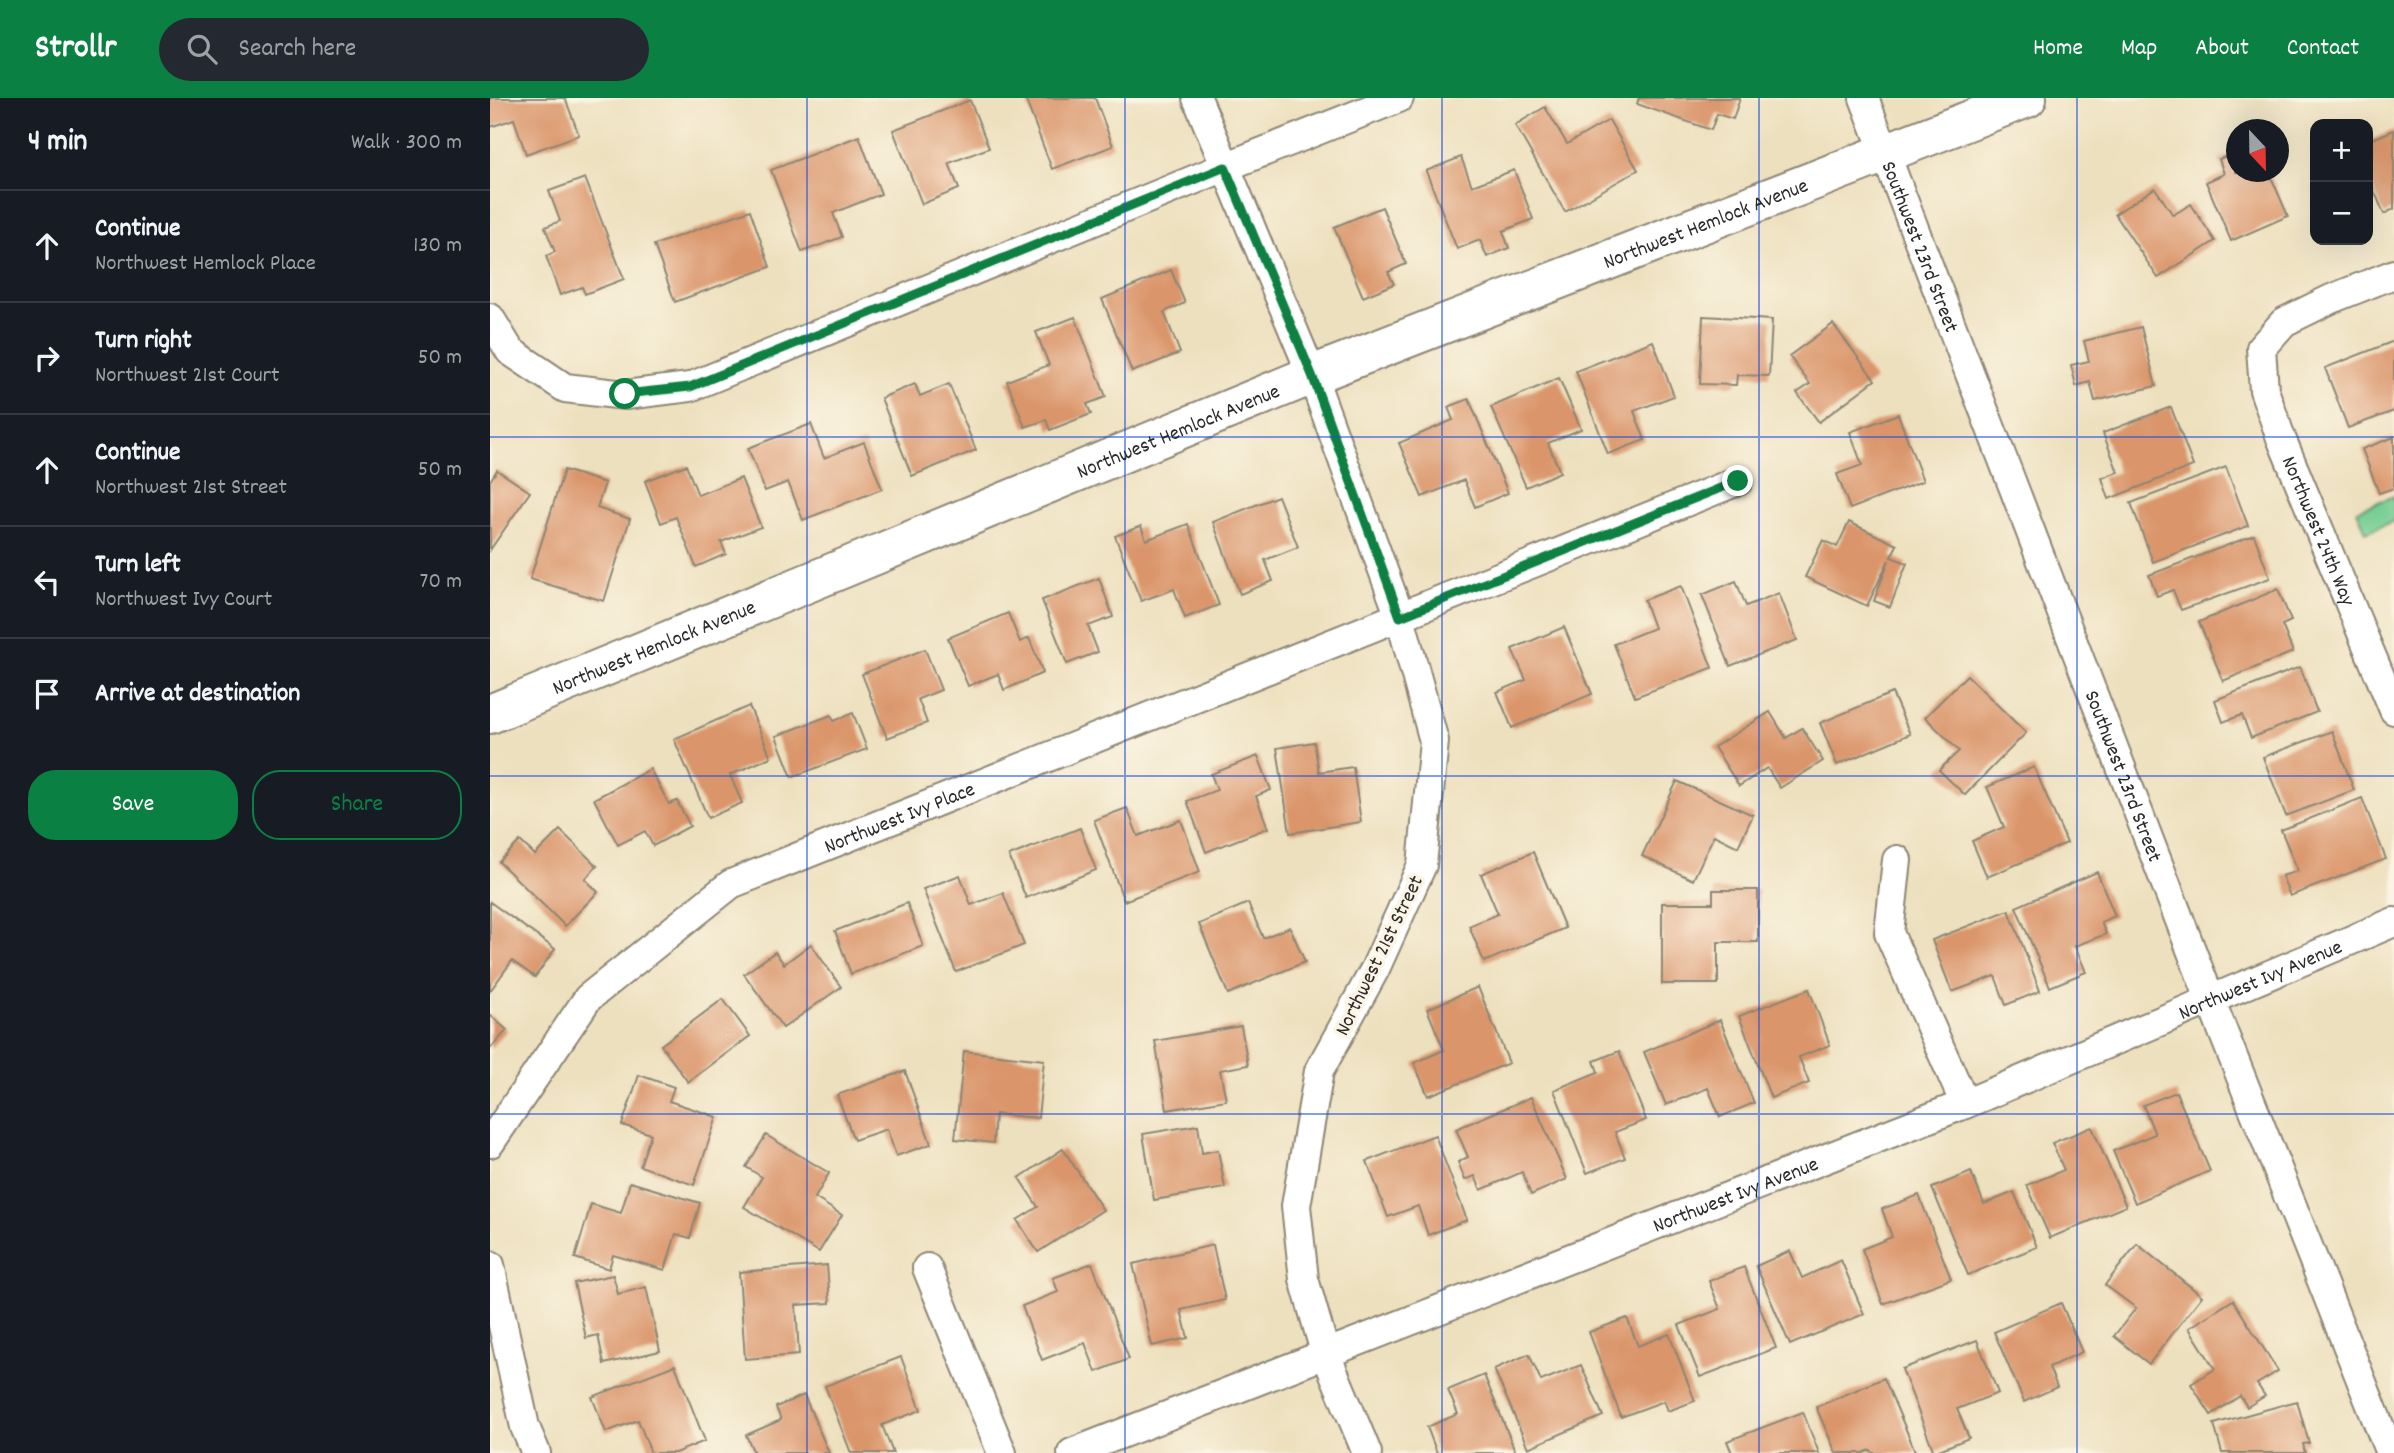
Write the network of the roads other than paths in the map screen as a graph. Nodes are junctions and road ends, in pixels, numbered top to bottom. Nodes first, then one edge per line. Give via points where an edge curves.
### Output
1 (1196, 98) edge
2 (1399, 98) edge
3 (1864, 98) edge
4 (2027, 98) edge
5 (1886, 153) junction
6 (1225, 167) junction
7 (2394, 274) edge
8 (490, 318) edge
9 (1312, 375) junction
10 (1738, 481) dead end
11 (1400, 617) junction
12 (2394, 710) edge
13 (490, 714) edge
14 (1898, 860) dead end
15 (2394, 922) edge
16 (2210, 999) junction
17 (1965, 1104) junction
18 (490, 1143) edge
19 (490, 1265) edge
20 (927, 1268) dead end
21 (1325, 1352) junction
22 (536, 1453) edge
23 (1002, 1453) edge
24 (1072, 1453) edge
25 (1367, 1453) edge
26 (2390, 1453) edge

1 - 6 street, Northwest 21st Street
2 - 6 street
3 - 5 street, Southwest 23rd Street
4 - 5 street, Northwest Hemlock Avenue
5 - 9 street, Northwest Hemlock Avenue
5 - 16 street, Southwest 23rd Street
6 - 8 street via 690,387 625,394 565,388 510,351
6 - 9 street, Northwest 21st Street
7 - 12 street, Northwest 24th Way via 2284,322 2261,348 2264,390 2281,438
9 - 11 street, Northwest 21st Street
9 - 13 street, Northwest Hemlock Avenue
10 - 11 street, Northwest Ivy Place
11 - 18 street, Northwest Ivy Place via 731,884 588,998
11 - 21 street, Northwest 21st Street via 1434,741 1422,866 1375,969 1319,1071 1296,1206 1304,1279
14 - 17 street via 1889,933
15 - 16 street, Northwest Ivy Avenue
16 - 17 street, Northwest Ivy Avenue
16 - 26 street, Southwest 23rd Street
17 - 21 street, Northwest Ivy Avenue
19 - 22 street via 525,1427
20 - 23 street
21 - 24 street, Northwest Ivy Avenue
21 - 25 street, Northwest 21st Street

